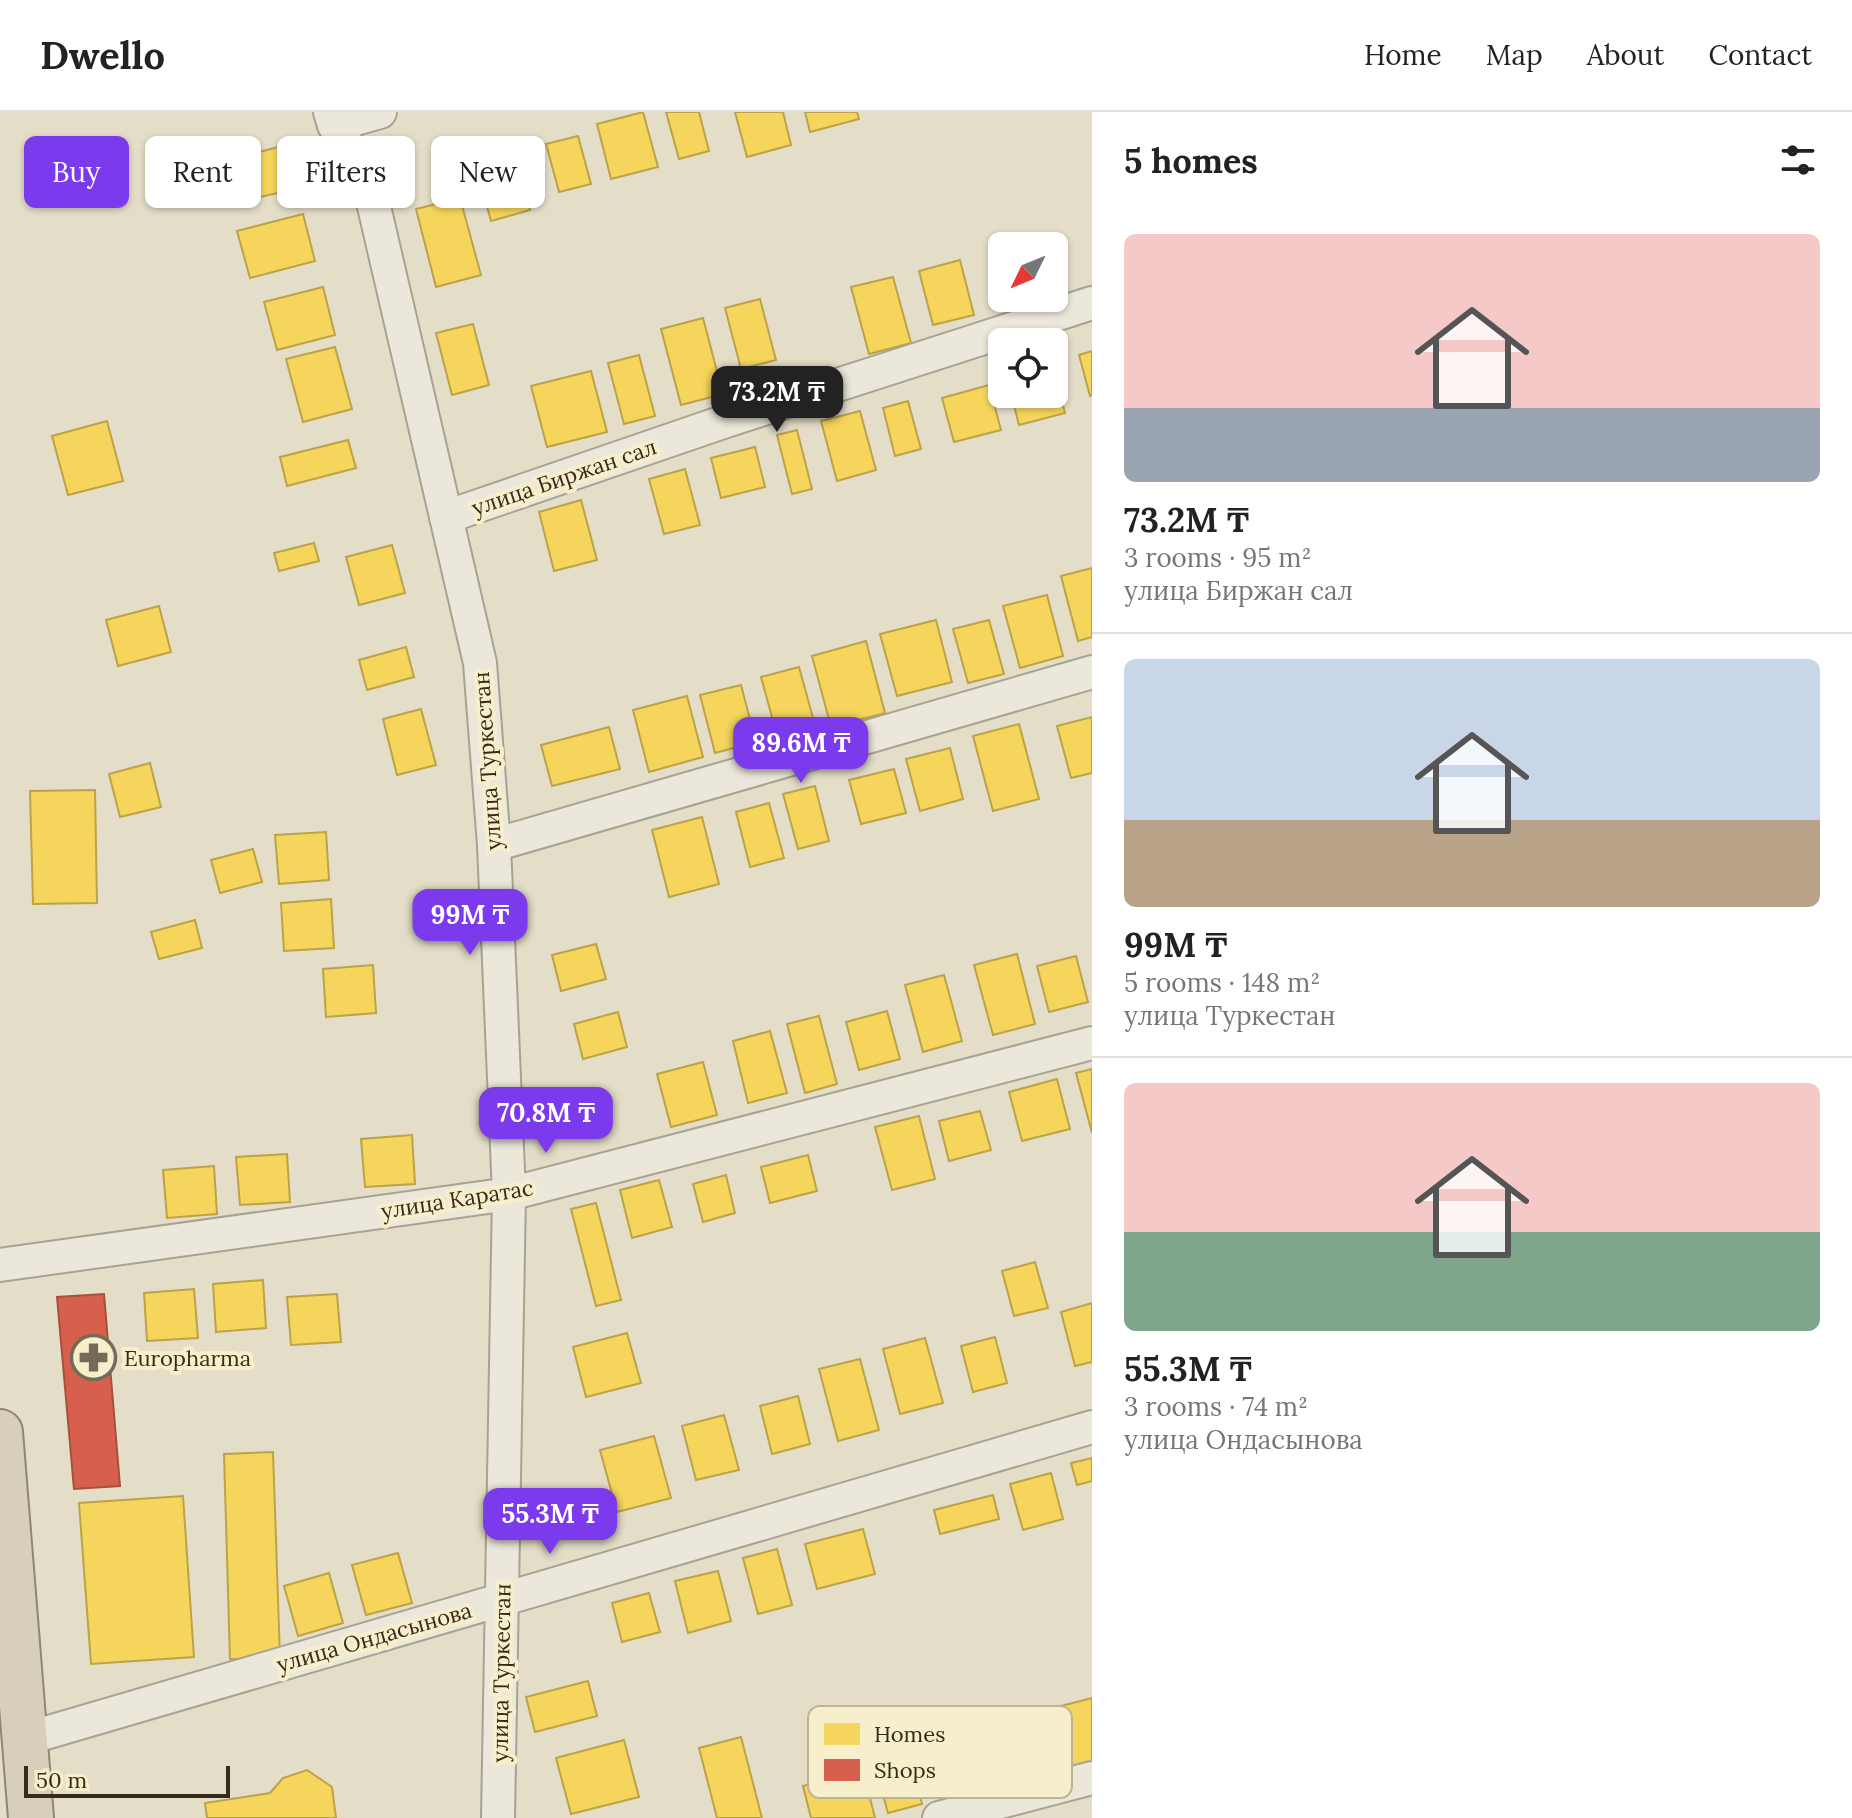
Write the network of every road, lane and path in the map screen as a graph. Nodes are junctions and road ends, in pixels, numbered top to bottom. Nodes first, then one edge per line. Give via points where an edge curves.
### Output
1 (380, 112) edge
2 (332, 118) edge
3 (1092, 303) edge
4 (446, 517) junction
5 (1092, 672) edge
6 (494, 845) junction
7 (1092, 1043) edge
8 (509, 1194) junction
9 (0, 1265) edge
10 (1092, 1427) edge
11 (0, 1432) edge
12 (3, 1510) edge
13 (503, 1599) junction
14 (25, 1739) junction
15 (1092, 1778) edge
16 (1072, 1783) edge
17 (1016, 1798) edge
18 (31, 1818) edge
19 (498, 1818) edge
20 (939, 1818) edge

1 - 2 street
2 - 4 street, улица Туркестан via 366,172
3 - 4 street, улица Биржан сал
4 - 6 street, улица Туркестан via 480,663
5 - 6 street
6 - 8 street, улица Туркестан
7 - 8 street, улица Каратас
8 - 9 street, улица Каратас
8 - 13 street, улица Туркестан
10 - 13 street, улица Ондасынова
11 - 12 highway
12 - 14 highway
13 - 14 street, улица Ондасынова
13 - 19 street, улица Туркестан
14 - 18 highway
15 - 16 street
17 - 20 street

